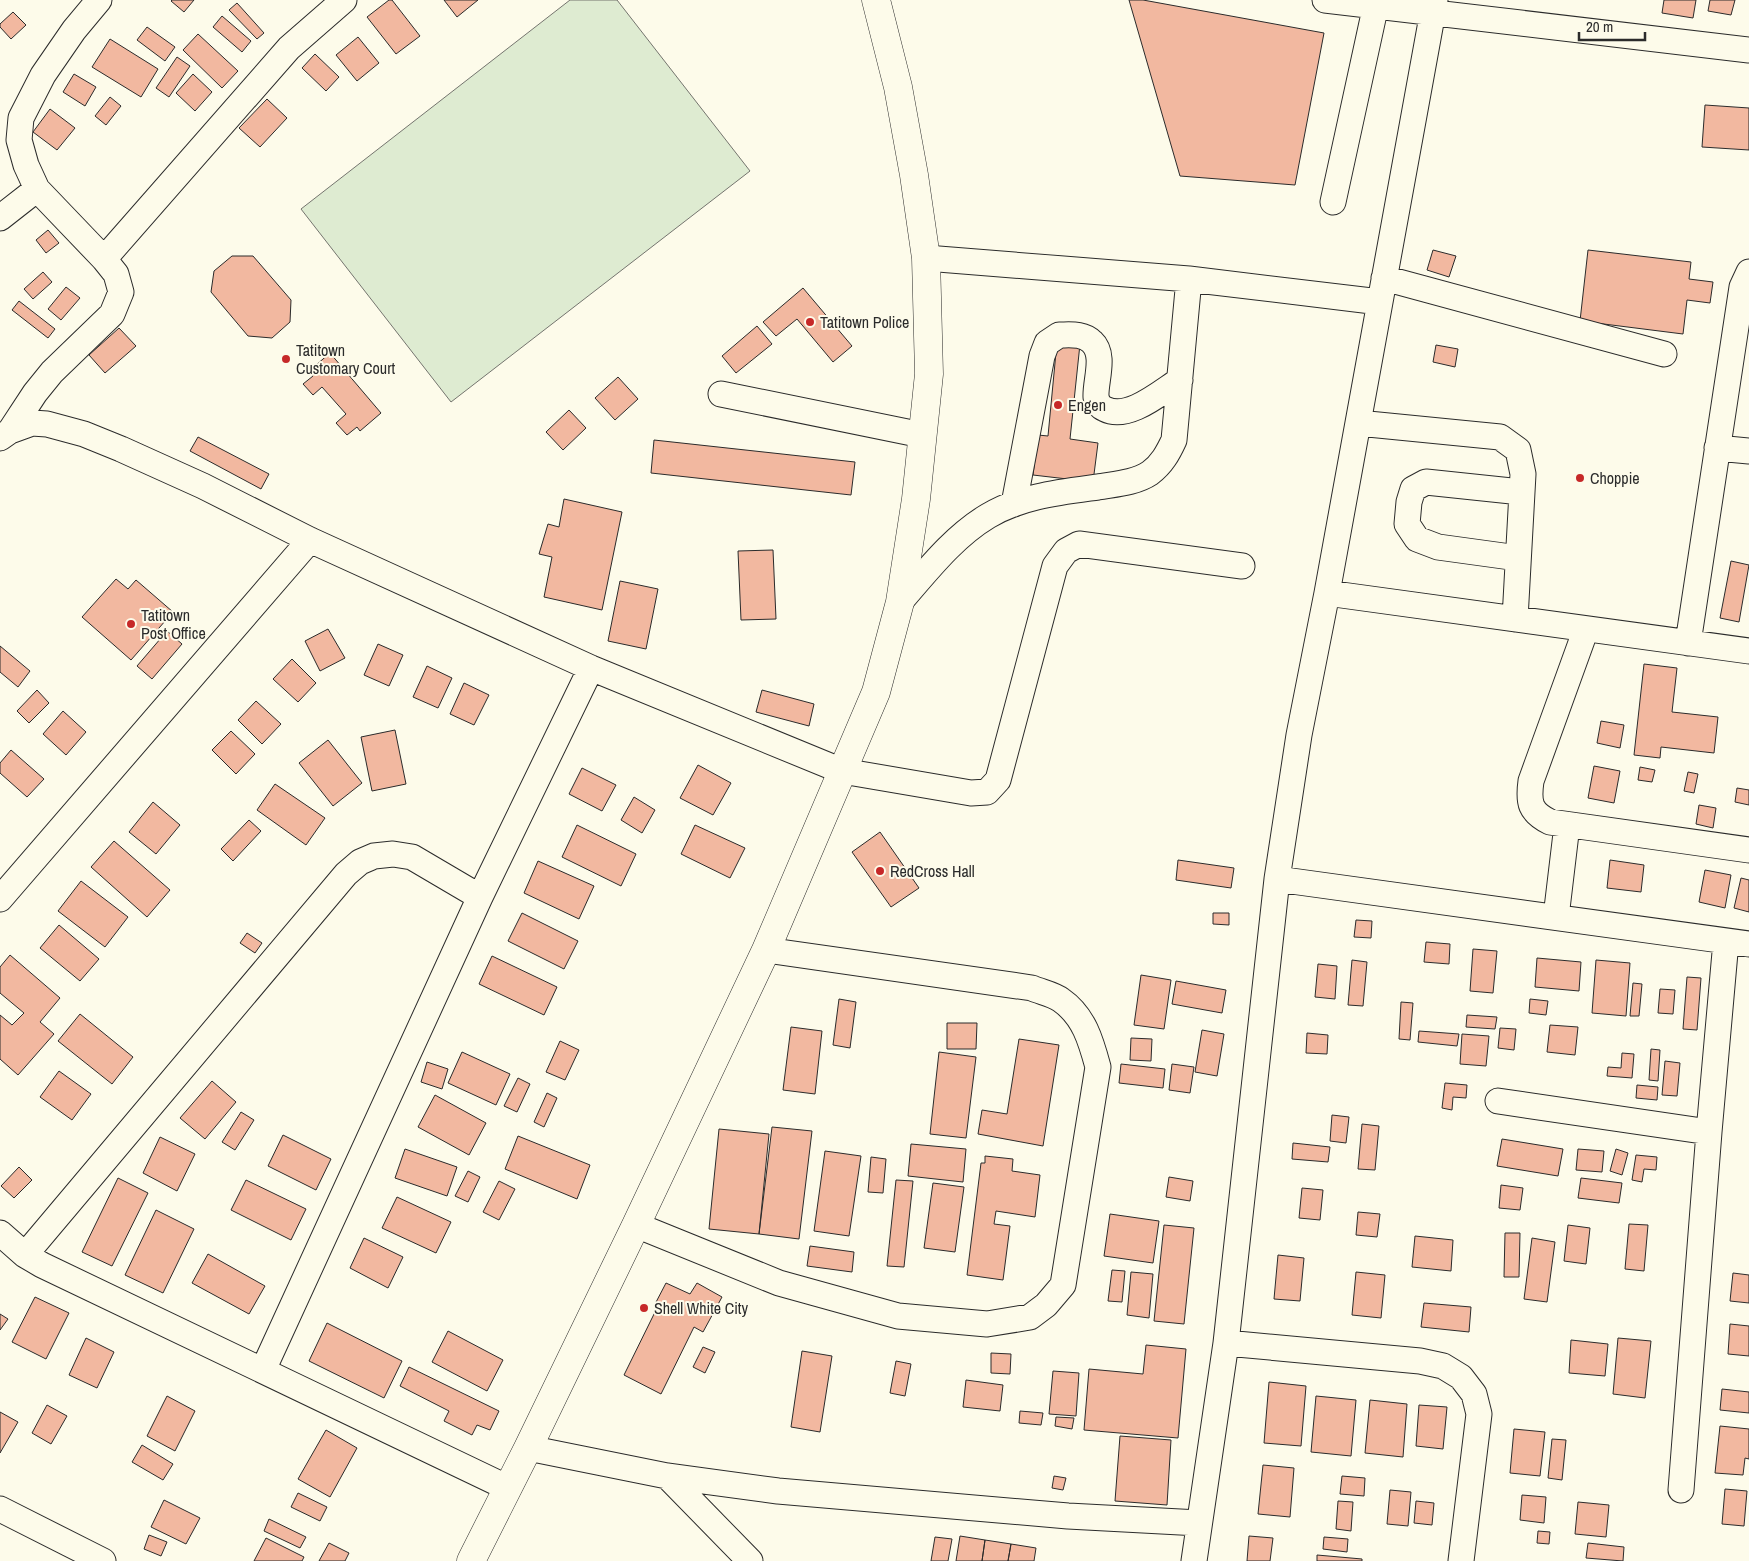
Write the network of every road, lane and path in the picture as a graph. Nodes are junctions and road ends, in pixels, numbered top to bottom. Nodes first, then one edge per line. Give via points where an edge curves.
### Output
1 (99, 0) edge
2 (344, 0) edge
3 (876, 0) edge
4 (1326, 0) edge
5 (1376, 3) edge
6 (1434, 7) edge
7 (1749, 50) edge
8 (36, 188) junction
9 (1333, 202) dead end
10 (0, 218) edge
11 (926, 258) junction
12 (104, 259) junction
13 (1749, 272) edge
14 (1384, 278) junction
15 (1189, 279) junction
16 (1380, 302) junction
17 (1664, 354) dead end
18 (1180, 380) junction
19 (721, 394) dead end
20 (1358, 423) junction
21 (922, 434) junction
22 (5, 435) edge
23 (1717, 448) junction
24 (1749, 452) edge
25 (1521, 492) junction
26 (1014, 504) junction
27 (310, 540) junction
28 (1518, 558) junction
29 (1242, 566) dead end
30 (1327, 593) junction
31 (900, 602) junction
32 (1515, 619) junction
33 (1586, 629) junction
34 (1688, 643) junction
35 (1749, 651) edge
36 (591, 668) junction
37 (842, 771) junction
38 (1567, 825) junction
39 (1749, 850) edge
40 (1277, 879) junction
41 (480, 897) junction
42 (0, 900) edge
43 (1556, 917) junction
44 (1738, 942) edge
45 (766, 950) junction
46 (1498, 1101) dead end
47 (1709, 1132) junction
48 (636, 1225) junction
49 (0, 1233) edge
50 (25, 1255) junction
51 (1226, 1343) junction
52 (263, 1370) junction
53 (528, 1448) junction
54 (667, 1476) junction
55 (508, 1488) junction
56 (1681, 1490) dead end
57 (0, 1509) edge
58 (1199, 1523) junction
59 (103, 1561) edge
60 (471, 1561) edge
61 (750, 1561) edge
62 (1194, 1561) edge
63 (1461, 1561) edge

1 - 8 street via 43,75 21,118 19,140
2 - 12 street via 289,48
3 - 11 highway via 898,87
4 - 5 street
5 - 6 street
5 - 9 street
6 - 7 street
6 - 14 street
8 - 10 street
8 - 12 street
11 - 15 street
11 - 21 highway via 929,374
12 - 22 street via 116,274 121,292 112,314 52,372
13 - 23 street via 1742,287
14 - 16 street
14 - 17 street
15 - 16 street
15 - 18 street
16 - 20 street
18 - 26 street via 1174,440 1165,459 1149,474 1130,482 1042,495
18 - 26 street via 1133,409 1112,412 1102,408 1096,399 1099,359 1094,343 1084,336 1059,335 1053,339 1042,356
19 - 21 street
20 - 25 street via 1500,437 1518,450 1523,474
20 - 30 street
21 - 31 highway
22 - 27 street via 32,423 84,434 203,486
23 - 24 street
23 - 34 street
25 - 28 street
25 - 28 street via 1426,482 1413,488 1407,524 1417,539 1438,547
26 - 31 street via 988,516 960,538
27 - 36 street
27 - 42 street
28 - 32 street
29 - 37 street via 1079,544 1066,551 1055,566 998,780 987,792
30 - 32 street
30 - 40 street via 1299,735
31 - 37 highway via 876,692
32 - 33 street
33 - 34 street
33 - 38 street via 1531,781 1529,795 1532,808 1539,816
34 - 35 street
36 - 37 street
36 - 41 street
37 - 45 highway
38 - 39 street
38 - 43 street
40 - 43 street
40 - 51 street
41 - 50 street via 412,857 393,854 374,856 360,862 346,874
41 - 52 street
43 - 44 street
44 - 47 street
45 - 48 highway
45 - 48 street via 1032,988 1060,999 1079,1017 1091,1038 1098,1067 1063,1285 1046,1305 1030,1317 987,1324 898,1316 778,1282
46 - 47 street
47 - 56 street
48 - 53 highway
49 - 50 street
50 - 52 street
51 - 58 street
51 - 63 street via 1420,1361 1444,1366 1460,1378 1474,1394 1479,1414
52 - 55 street
53 - 54 street
53 - 55 highway
54 - 58 street via 797,1493 1068,1516
54 - 61 street
55 - 60 highway
57 - 59 street
58 - 62 street

